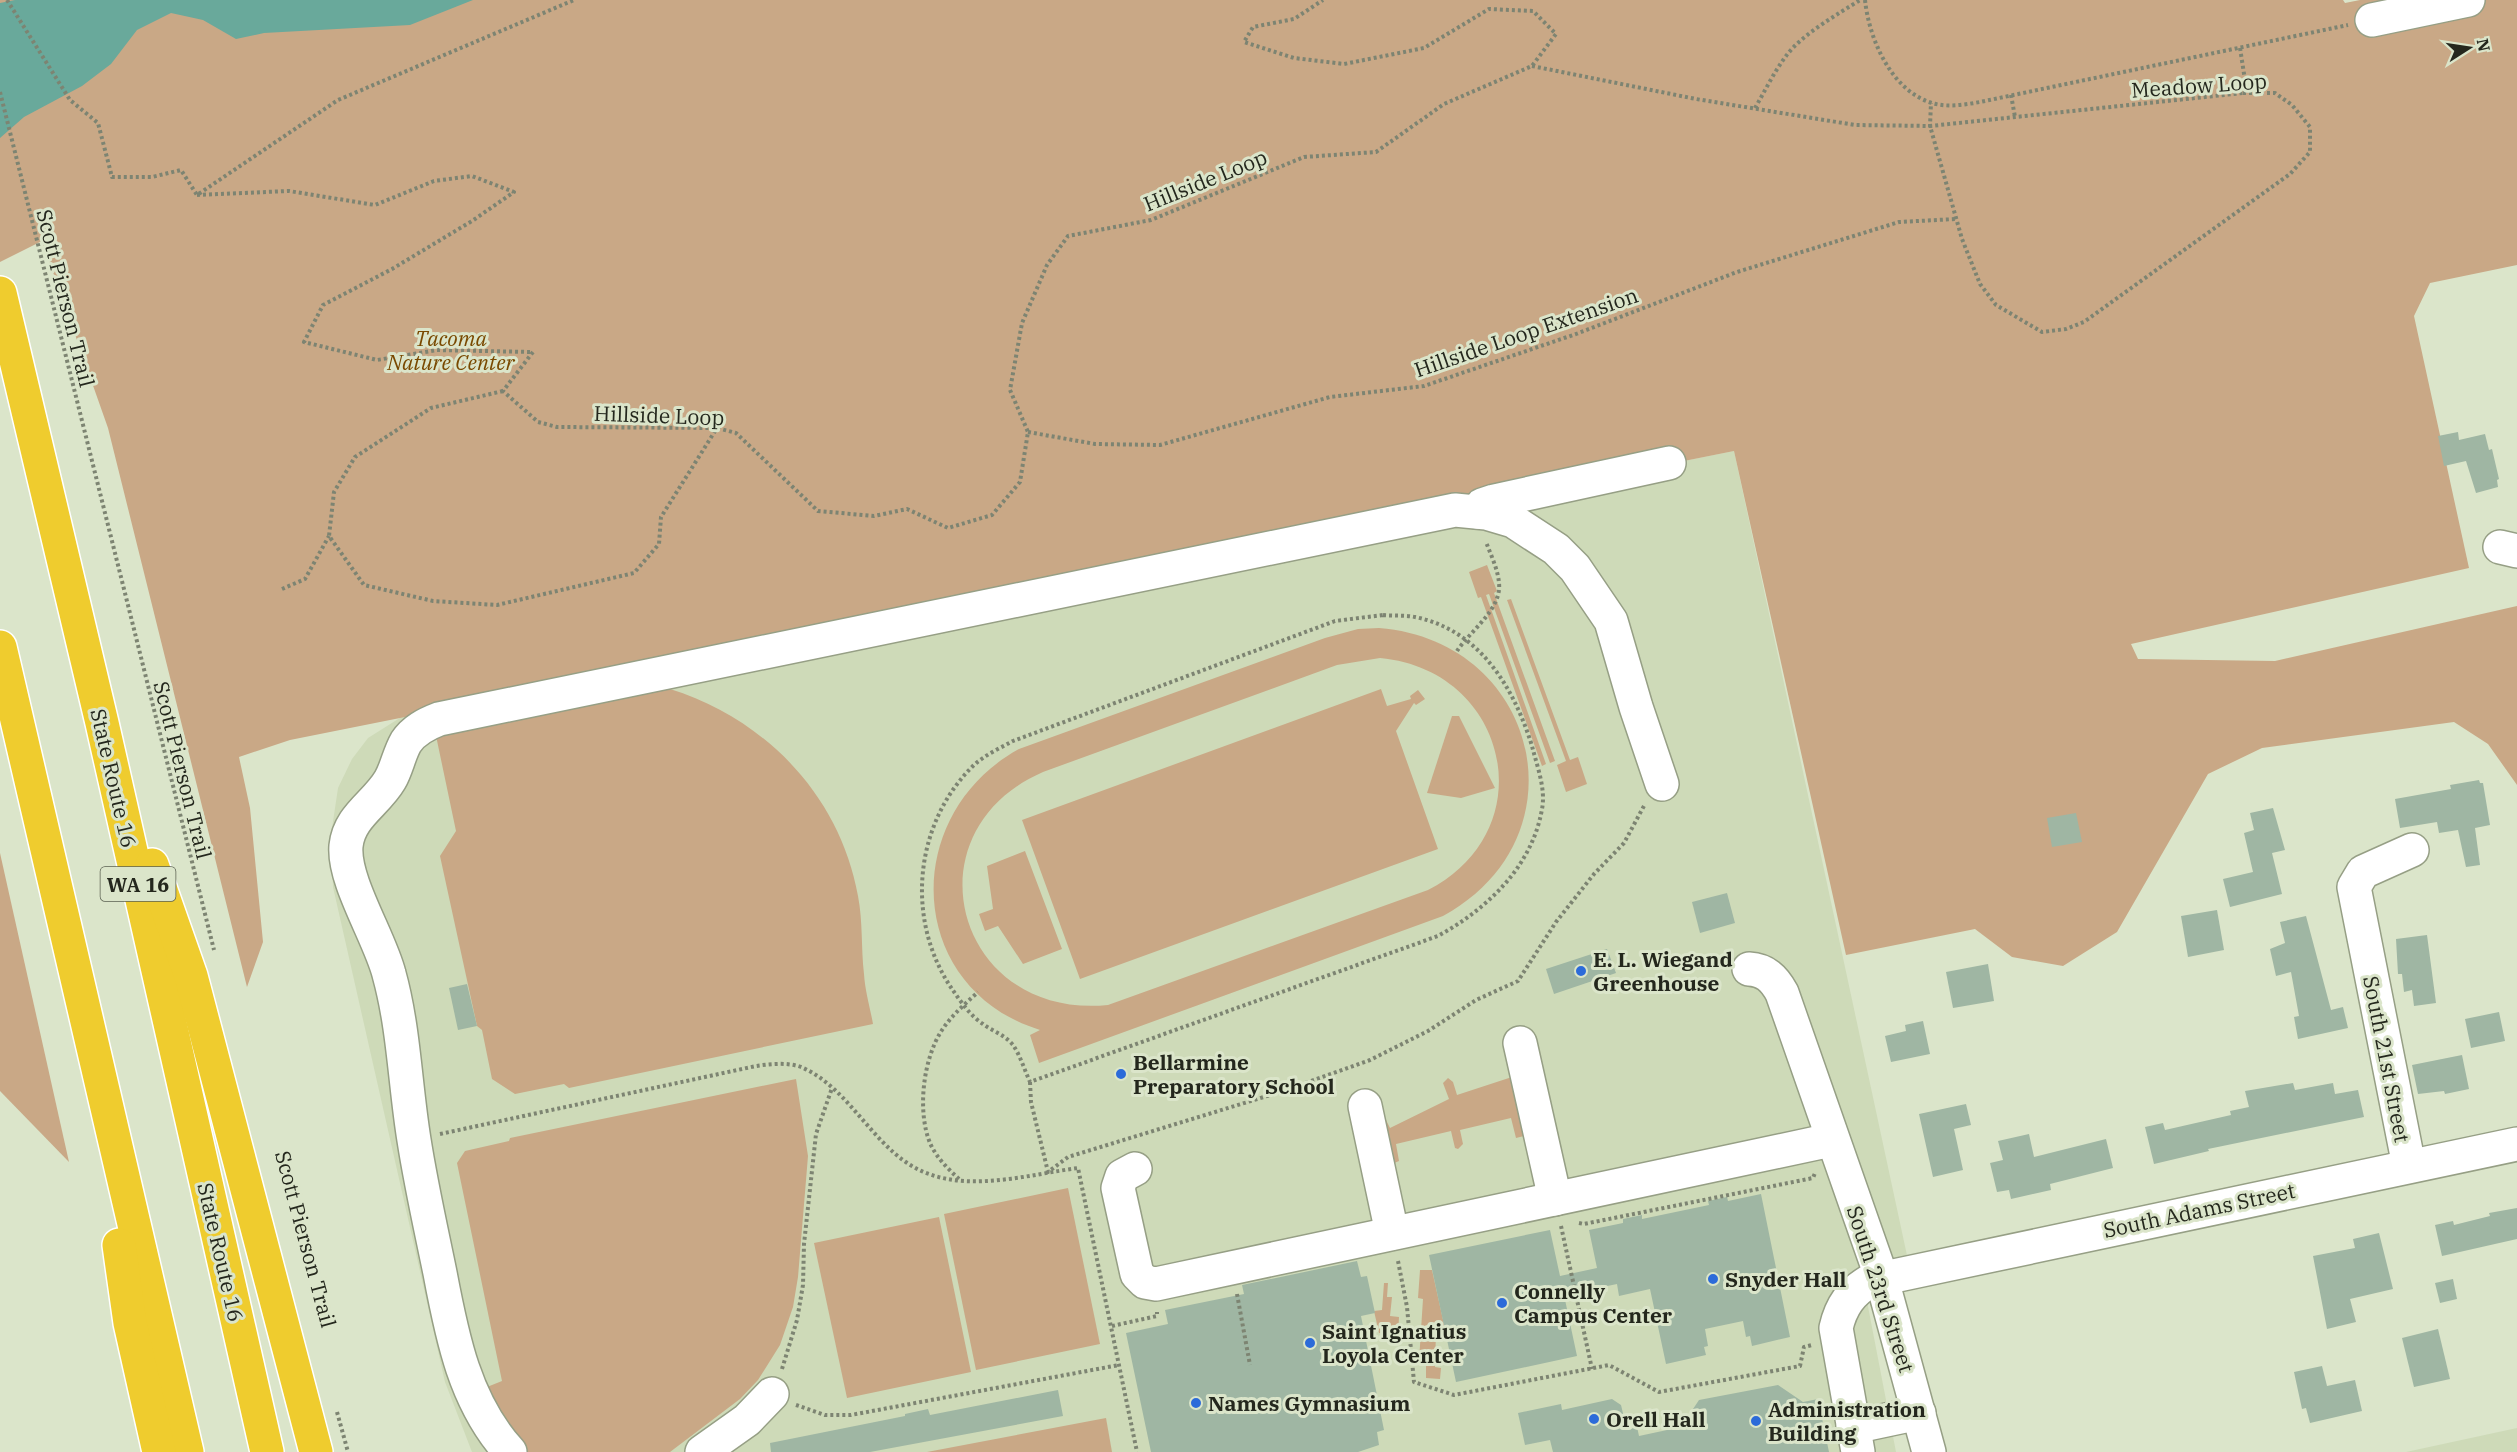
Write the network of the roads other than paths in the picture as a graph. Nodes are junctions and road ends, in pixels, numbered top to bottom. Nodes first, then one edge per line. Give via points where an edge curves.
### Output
1 (2468, 0) edge
2 (2372, 20) road end
3 (3, 305) edge
4 (1670, 463) dead end
5 (1477, 512) junction
6 (0, 647) edge
7 (102, 723) junction
8 (1660, 777) road end
9 (2412, 850) dead end
10 (1749, 969) dead end
11 (90, 1038) junction
12 (1520, 1043) dead end
13 (1365, 1106) dead end
14 (1831, 1140) junction
15 (2517, 1144) edge
16 (2409, 1166) junction
17 (1135, 1169) dead end
18 (1555, 1199) junction
19 (1392, 1233) junction
20 (1881, 1276) junction
21 (772, 1394) road end
22 (1919, 1413) junction
23 (1856, 1440) edge
24 (159, 1452) edge
25 (187, 1452) edge
26 (267, 1452) edge
27 (316, 1452) edge
28 (510, 1452) edge
29 (702, 1452) edge
30 (1929, 1452) edge

1 - 2 street
3 - 7 highway, State Route 16 / WA 16
4 - 5 street via 1494,501 1482,505
5 - 8 street via 1513,521 1534,533 1569,561 1592,591 1611,621
5 - 28 street via 1455,510 439,718 420,727 406,742 390,780 350,829 346,848 354,885 390,975 414,1140 451,1331 462,1369 496,1437
6 - 11 highway
7 - 26 highway, State Route 16 / WA 16
7 - 27 highway via 191,976
9 - 16 street, South 21st Street via 2363,872 2354,887
10 - 14 street, South 23rd Street via 1769,975 1782,993
11 - 24 highway via 130,1323
11 - 25 highway
12 - 18 street
13 - 19 street
14 - 18 street
14 - 20 street, South 23rd Street
15 - 16 street, South Adams Street
16 - 20 street, South Adams Street
17 - 19 street via 1122,1176 1118,1188 1137,1274 1150,1284
18 - 19 street
20 - 22 street, South 23rd Street
20 - 23 street, South Adams Street via 1858,1288 1840,1313 1837,1341
21 - 29 street via 747,1420
22 - 23 street
22 - 30 street, South 23rd Street

